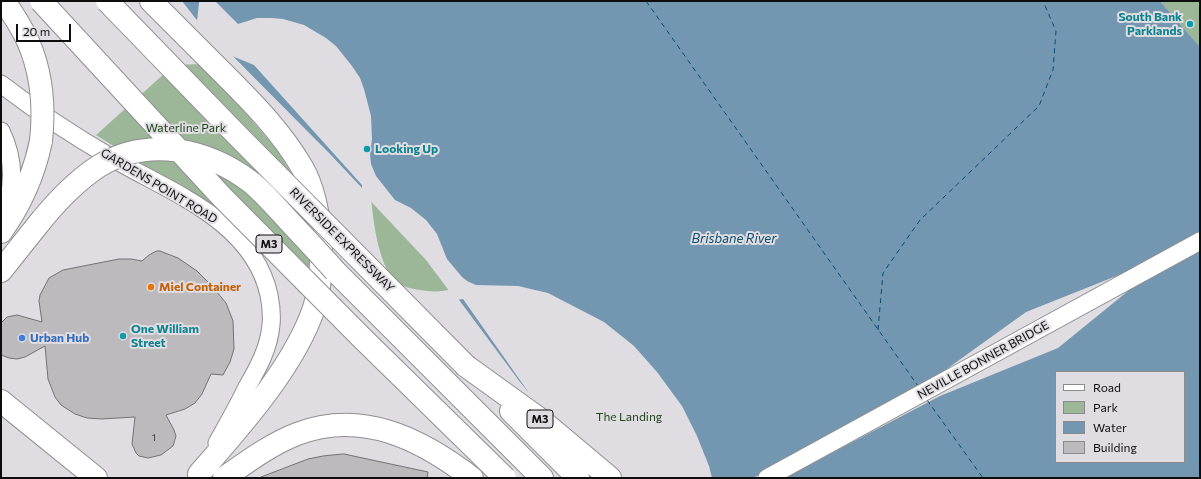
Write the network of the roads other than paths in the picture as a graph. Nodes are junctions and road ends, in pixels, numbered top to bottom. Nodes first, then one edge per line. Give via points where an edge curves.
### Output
1 (4, 1) edge
2 (41, 1) edge
3 (107, 1) edge
4 (151, 1) edge
5 (1, 84) edge
6 (1, 131) edge
7 (1, 219) edge
8 (1, 232) edge
9 (1200, 241) edge
10 (1, 271) edge
11 (466, 366) junction
12 (1, 401) edge
13 (198, 476) edge
14 (96, 478) edge
15 (224, 478) edge
16 (472, 478) edge
17 (505, 478) edge
18 (542, 478) edge
19 (578, 478) edge
20 (610, 478) edge
21 (767, 478) edge

1 - 8 main road, bridge via 31,49 38,73 43,112 41,141 35,166 24,195
2 - 17 main road, M3, bridge via 222,197
3 - 11 main road, RIVERSIDE EXPRESSWAY / M3, bridge
4 - 13 main road via 242,92 285,142 304,170 313,192 321,239 321,272 316,299 294,350 243,422
5 - 13 street, GARDENS POINT ROAD via 75,136 214,218 246,246 258,265 270,299 272,320 268,340 255,373
6 - 7 street via 11,160 12,178
9 - 21 street, NEVILLE BONNER BRIDGE
10 - 18 main road, M3, bridge via 59,200 85,176 110,160 149,150 172,149 200,155 251,183 273,203 335,271
11 - 19 main road, RIVERSIDE EXPRESSWAY / M3
11 - 20 main road, M3 via 542,420
12 - 14 main road
15 - 16 main road via 263,452 297,434 344,425 392,432 429,449

